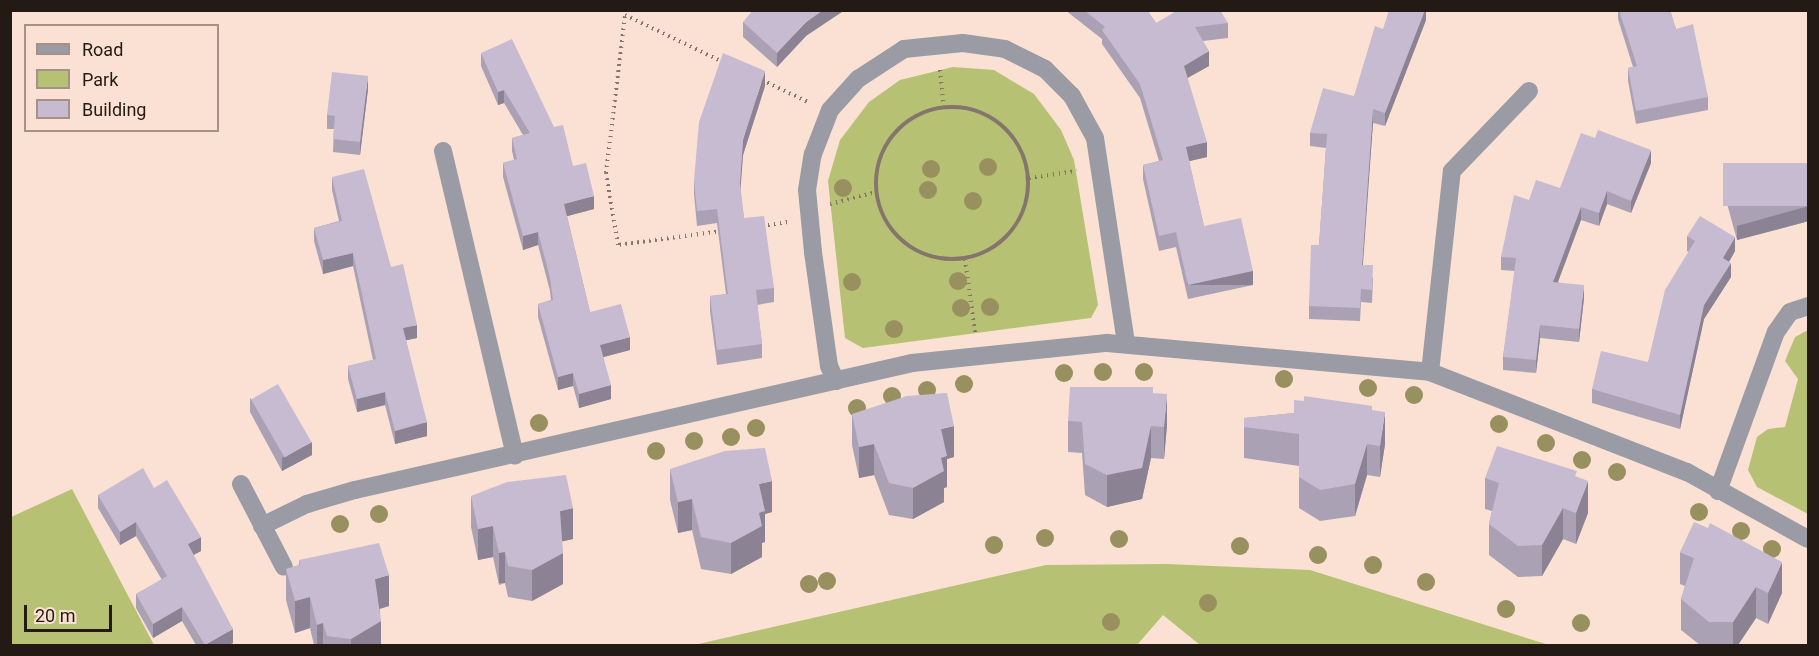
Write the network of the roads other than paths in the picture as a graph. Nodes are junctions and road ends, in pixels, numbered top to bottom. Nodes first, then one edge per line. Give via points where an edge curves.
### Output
1 (1530, 91) dead end
2 (443, 151) dead end
3 (1809, 306) edge
4 (1126, 344) junction
5 (1430, 372) junction
6 (836, 381) junction
7 (515, 456) junction
8 (241, 484) dead end
9 (1718, 491) junction
10 (262, 526) junction
11 (1809, 539) edge
12 (284, 567) edge

1 - 5 street via 1452,171 1444,213 1441,310
2 - 7 street
3 - 9 street via 1790,312 1776,332
4 - 5 street
4 - 6 street via 978,354
4 - 6 street via 1095,138 1072,96 1045,69 1005,49 937,45 904,49 858,79 829,112 813,154 809,214 822,326
5 - 9 street via 1687,472
6 - 7 street
7 - 10 street via 355,490 307,504
8 - 10 street
9 - 11 street
10 - 12 street

